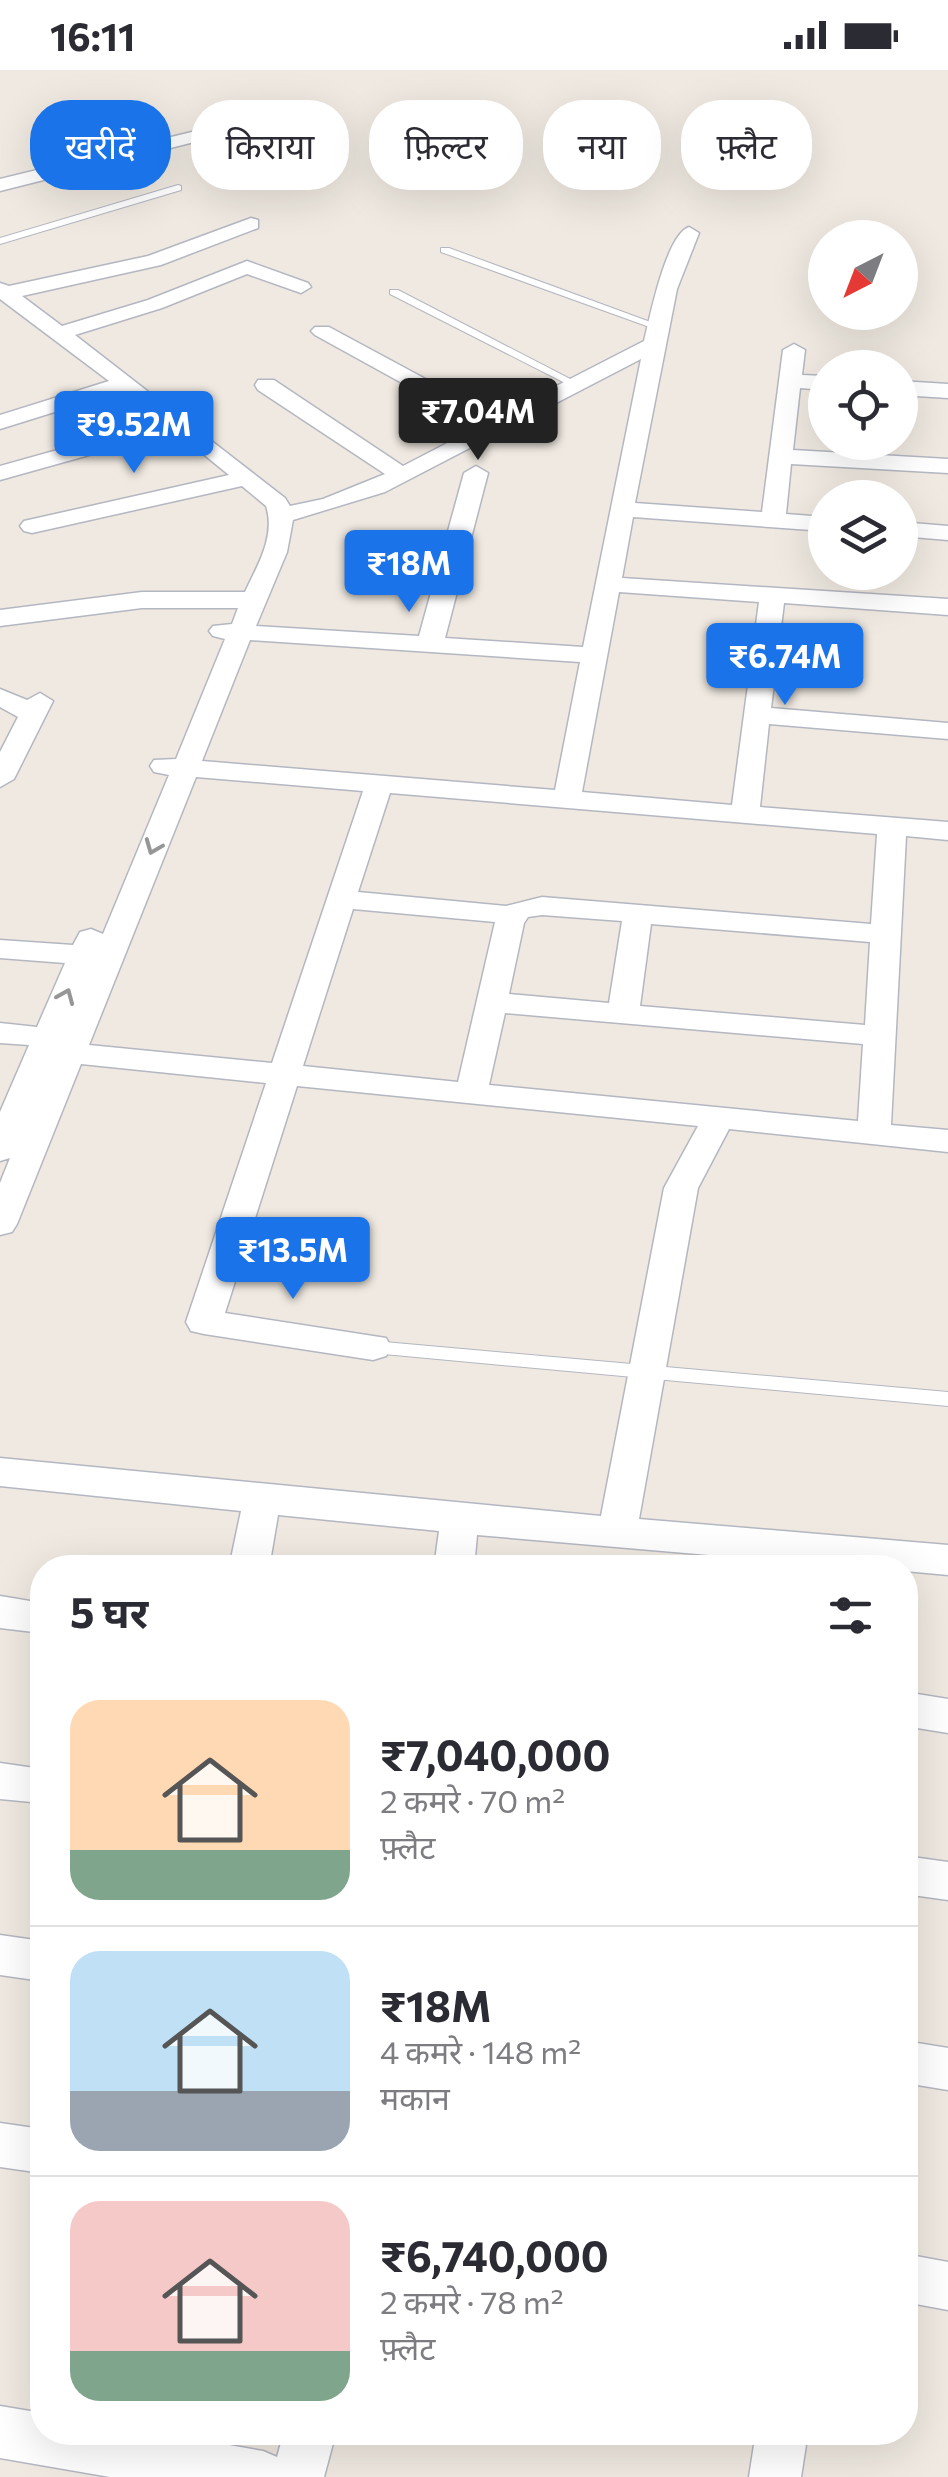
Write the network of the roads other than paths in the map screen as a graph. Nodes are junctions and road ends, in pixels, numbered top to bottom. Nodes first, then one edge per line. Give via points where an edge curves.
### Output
1 (191, 136) edge
2 (0, 186) edge
3 (178, 188) dead end
4 (252, 224) dead end
5 (689, 233) dead end
6 (0, 241) edge
7 (445, 250) dead end
8 (301, 287) dead end
9 (2, 291) edge
10 (394, 292) dead end
11 (322, 330) dead end
12 (60, 332) junction
13 (656, 336) junction
14 (794, 350) dead end
15 (790, 380) junction
16 (570, 382) junction
17 (808, 382) edge
18 (126, 383) junction
19 (266, 385) dead end
20 (918, 389) edge
21 (948, 391) edge
22 (0, 422) edge
23 (178, 423) junction
24 (494, 424) junction
25 (781, 456) junction
26 (948, 466) edge
27 (0, 474) edge
28 (400, 474) junction
29 (476, 474) dead end
30 (247, 478) junction
31 (277, 507) junction
32 (620, 510) junction
33 (773, 520) junction
34 (808, 523) edge
35 (32, 526) dead end
36 (918, 530) edge
37 (948, 533) edge
38 (607, 584) junction
39 (772, 595) junction
40 (245, 600) junction
41 (948, 607) edge
42 (0, 618) edge
43 (231, 632) junction
44 (430, 644) junction
45 (594, 655) junction
46 (0, 696) edge
47 (756, 714) junction
48 (948, 730) edge
49 (175, 766) junction
50 (2, 773) edge
51 (379, 783) junction
52 (568, 798) junction
53 (745, 813) junction
54 (892, 826) junction
55 (948, 832) edge
56 (340, 899) junction
57 (638, 914) junction
58 (512, 916) junction
59 (886, 934) junction
60 (0, 948) edge
61 (84, 954) junction
62 (492, 1002) junction
63 (622, 1013) junction
64 (0, 1034) edge
65 (880, 1036) junction
66 (64, 1043) junction
67 (284, 1076) junction
68 (471, 1095) junction
69 (718, 1119) junction
70 (874, 1134) junction
71 (12, 1135) edge
72 (948, 1141) edge
73 (0, 1224) edge
74 (373, 1347) joint
75 (645, 1370) junction
76 (948, 1398) edge
77 (0, 1472) edge
78 (262, 1499) junction
79 (460, 1518) junction
80 (617, 1533) junction
81 (251, 1555) edge
82 (456, 1555) edge
83 (809, 1555) edge
84 (918, 1560) edge
85 (948, 1560) edge
86 (0, 1612) edge
87 (30, 1616) edge
88 (918, 1712) edge
89 (948, 1716) edge
90 (0, 1781) edge
91 (30, 1785) edge
92 (918, 1876) edge
93 (948, 1881) edge
94 (0, 1955) edge
95 (30, 1959) edge
96 (918, 2064) edge
97 (948, 2069) edge
98 (0, 2144) edge
99 (30, 2148) edge
100 (918, 2280) edge
101 (948, 2286) edge
102 (75, 2445) edge
103 (307, 2445) edge
104 (780, 2445) edge
105 (147, 2467) edge
106 (264, 2477) edge
107 (298, 2477) edge
108 (776, 2477) edge

1 - 2 street
3 - 6 lane
4 - 9 street via 154,261
5 - 13 street
7 - 13 lane
8 - 12 street via 246,266 155,304
9 - 12 street
10 - 16 lane
11 - 24 street
12 - 18 street
13 - 16 street
13 - 32 street
14 - 15 street
15 - 17 street
15 - 25 street
16 - 24 street
18 - 22 street
18 - 23 street
19 - 28 street
20 - 21 street
23 - 27 street
23 - 30 street
24 - 28 street
25 - 26 street
25 - 33 street
28 - 31 street via 329,505
29 - 44 street
30 - 31 street
30 - 35 street
31 - 40 street via 278,542
32 - 33 street
32 - 38 street
33 - 34 street
36 - 37 street
38 - 39 street
38 - 45 street
39 - 41 street
39 - 47 street
40 - 42 street via 142,600
40 - 43 street
43 - 44 street
43 - 49 street
44 - 45 street
45 - 52 street
46 - 50 street via 37,708
47 - 48 street
47 - 53 street
49 - 51 street
49 - 61 street
49 -> 66 street
51 - 52 street
51 - 56 street
52 - 53 street
53 - 54 street
54 - 55 street
54 - 59 street
56 - 58 street
56 - 67 street
57 - 58 street via 542,906
57 - 59 street
57 - 63 street
58 - 62 street
59 - 65 street
60 - 61 street
66 -> 61 street
62 - 63 street
62 - 68 street
63 - 65 street
64 - 66 street
65 - 70 street
66 - 67 street
66 - 71 street
67 - 68 street
67 - 74 street via 204,1322
68 - 69 street
69 - 70 street
69 - 75 street via 680,1188
70 - 72 street
71 - 73 street
74 - 75 lane
75 - 76 lane
75 - 80 street
77 - 78 street
78 - 79 street
78 - 81 street
79 - 80 street
79 - 82 street
80 - 83 street
84 - 85 street
86 - 87 street
88 - 89 street
90 - 91 street
92 - 93 street
94 - 95 street
96 - 97 street
98 - 99 street
100 - 101 street
102 - 105 street
103 - 107 street
104 - 108 street
105 - 106 street

